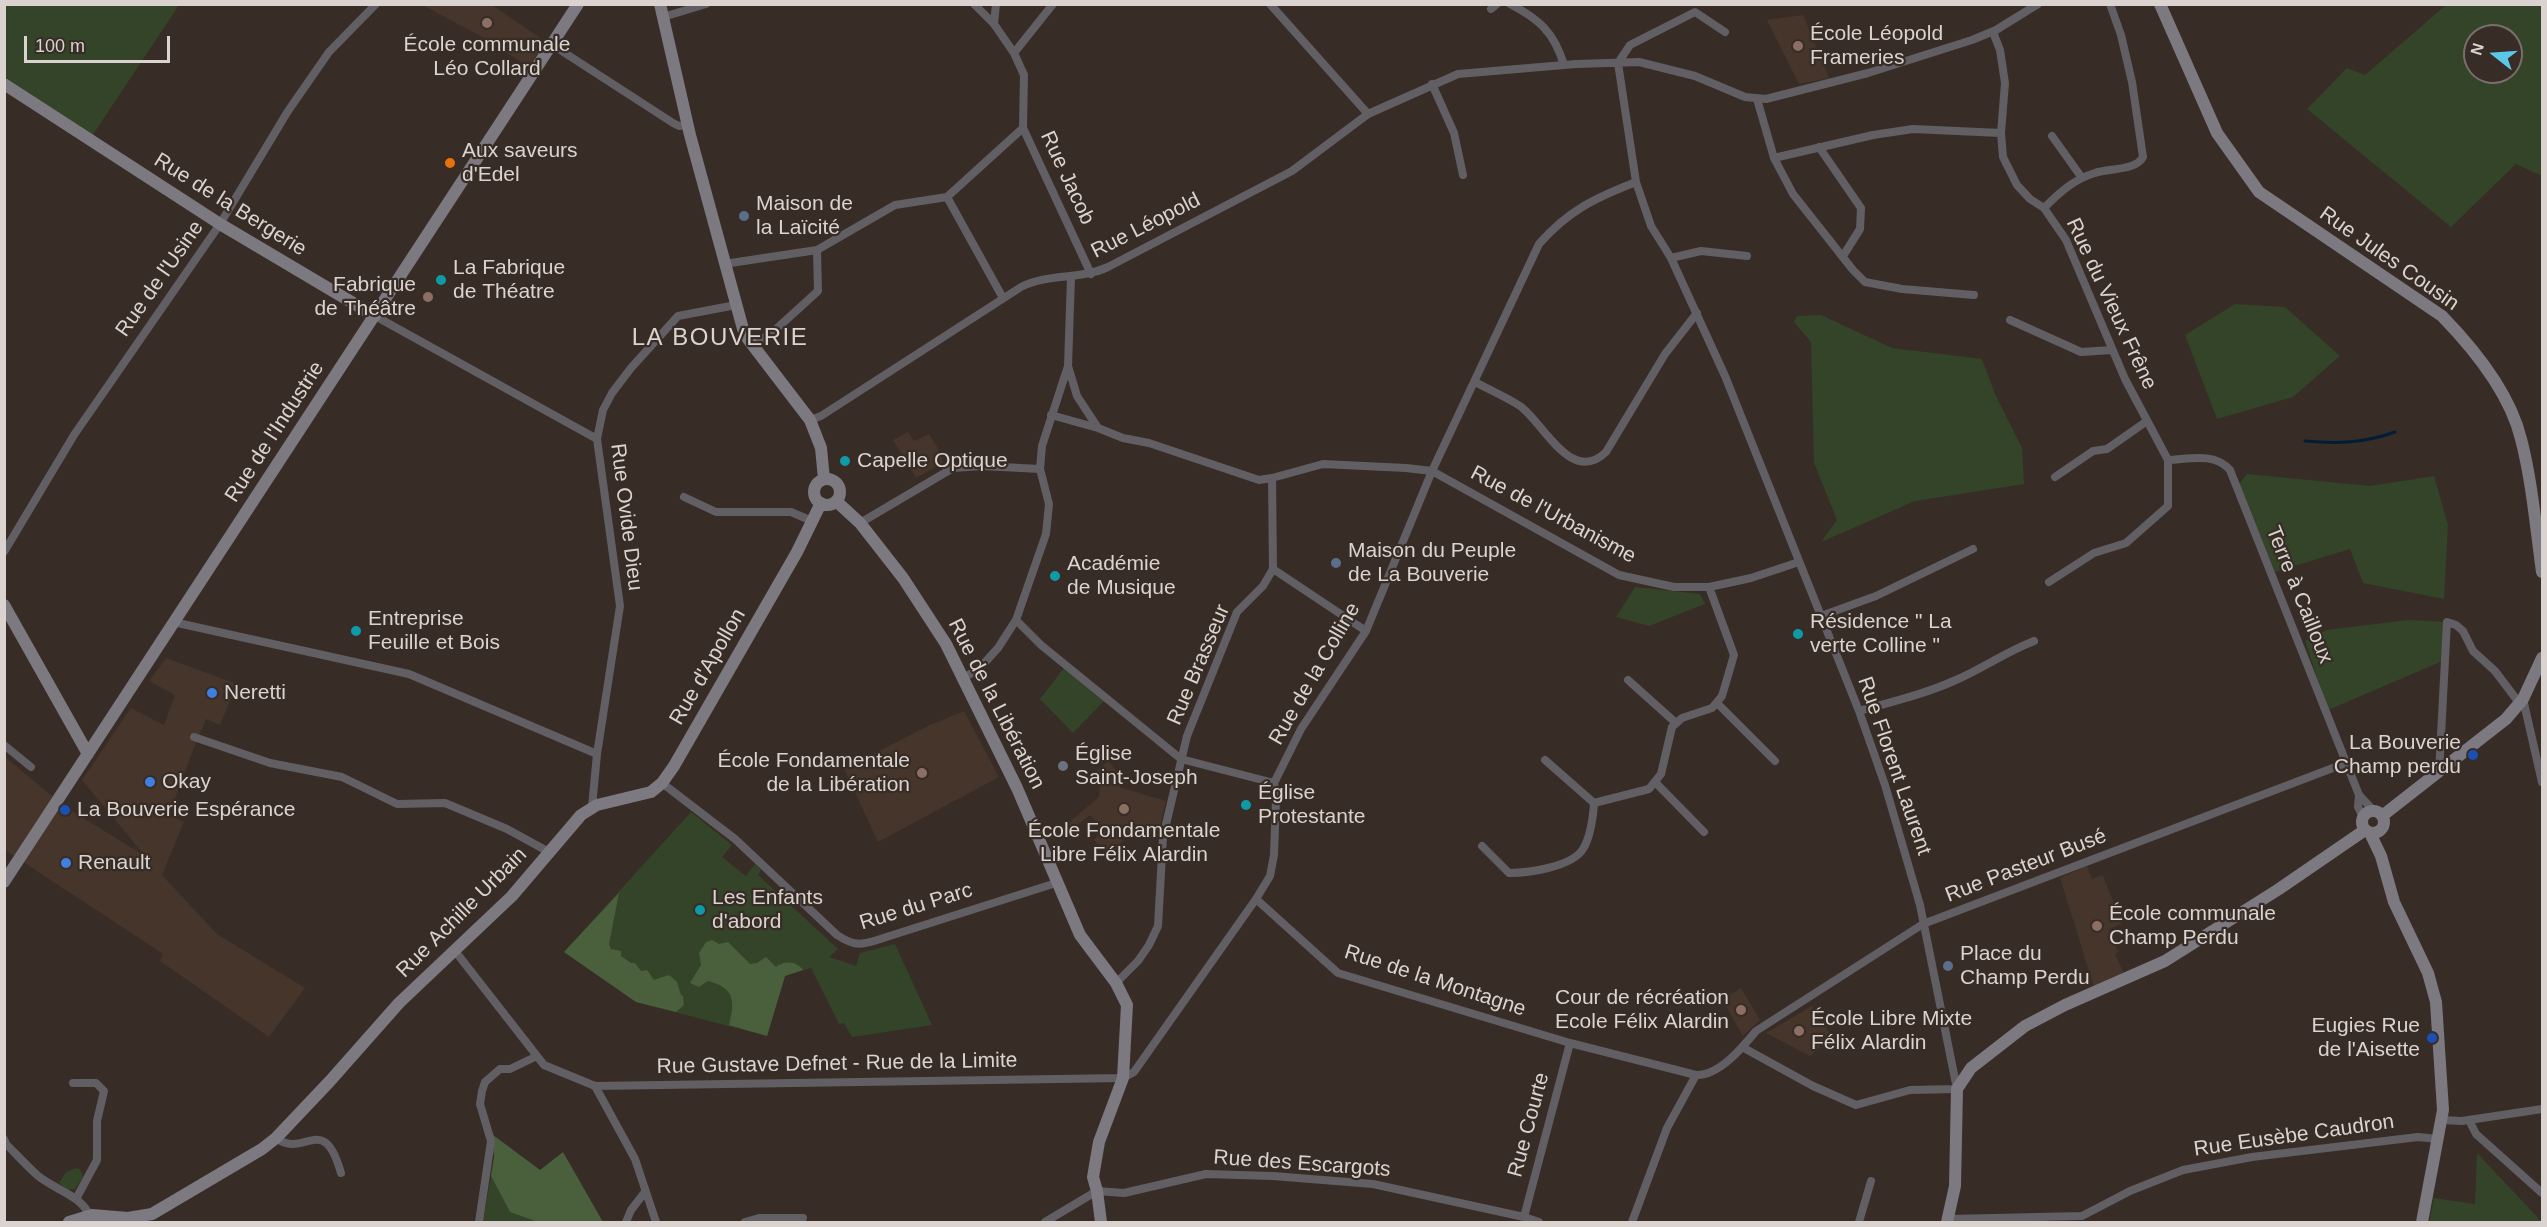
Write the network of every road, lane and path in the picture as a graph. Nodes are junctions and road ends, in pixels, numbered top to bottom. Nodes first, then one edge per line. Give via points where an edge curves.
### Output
1 (376, 4) edge
2 (578, 4) edge
3 (706, 4) edge
4 (974, 4) edge
5 (996, 4) edge
6 (1053, 4) edge
7 (1270, 4) edge
8 (1510, 4) edge
9 (1687, 4) edge
10 (2038, 4) edge
11 (2110, 4) edge
12 (2160, 4) edge
13 (661, 11) edge
14 (1695, 12) junction
15 (994, 24) junction
16 (1725, 32) dead end
17 (1993, 32) junction
18 (551, 44) junction
19 (1014, 53) junction
20 (1618, 63) junction
21 (1564, 65) junction
22 (4, 84) edge
23 (1432, 84) junction
24 (1756, 99) junction
25 (1368, 114) junction
26 (687, 125) junction
27 (1023, 128) junction
28 (2001, 133) junction
29 (2052, 136) dead end
30 (1819, 147) junction
31 (1774, 158) junction
32 (1464, 175) dead end
33 (2082, 178) junction
34 (1636, 182) junction
35 (947, 197) junction
36 (2044, 208) junction
37 (220, 224) junction
38 (817, 250) junction
39 (1747, 256) dead end
40 (1843, 256) junction
41 (1671, 258) junction
42 (724, 264) junction
43 (1091, 274) junction
44 (1071, 277) junction
45 (1974, 295) dead end
46 (1003, 298) junction
47 (736, 305) junction
48 (1697, 313) junction
49 (375, 316) junction
50 (2010, 320) dead end
51 (753, 345) junction
52 (2112, 350) junction
53 (1068, 366) junction
54 (1475, 382) junction
55 (1051, 415) junction
56 (810, 420) junction
57 (2147, 421) junction
58 (1098, 428) junction
59 (597, 439) junction
60 (2168, 460) junction
61 (1040, 469) junction
62 (1432, 471) junction
63 (2055, 477) dead end
64 (1272, 478) junction
65 (824, 479) junction
66 (684, 497) dead end
67 (836, 501) junction
68 (821, 503) junction
69 (812, 521) junction
70 (860, 523) junction
71 (1973, 549) dead end
72 (4, 552) edge
73 (1799, 562) junction
74 (1273, 569) junction
75 (2542, 572) edge
76 (2049, 582) dead end
77 (1709, 587) junction
78 (4, 605) edge
79 (1821, 616) junction
80 (1016, 620) junction
81 (173, 622) junction
82 (1366, 631) junction
83 (2034, 641) dead end
84 (2542, 658) edge
85 (963, 678) junction
86 (1628, 680) dead end
87 (2522, 702) junction
88 (1716, 703) junction
89 (1859, 711) junction
90 (1676, 723) junction
91 (194, 737) dead end
92 (4, 745) edge
93 (88, 754) junction
94 (597, 754) junction
95 (1181, 759) junction
96 (1545, 760) dead end
97 (1775, 762) dead end
98 (2346, 763) junction
99 (31, 767) dead end
100 (2439, 773) junction
101 (1655, 782) junction
102 (2542, 782) edge
103 (662, 783) junction
104 (1274, 783) junction
105 (1594, 803) junction
106 (592, 807) junction
107 (2373, 815) junction
108 (2372, 831) junction
109 (1704, 832) dead end
110 (1482, 846) dead end
111 (549, 852) junction
112 (4, 882) edge
113 (1056, 883) junction
114 (1256, 899) junction
115 (1923, 924) junction
116 (455, 951) junction
117 (1116, 983) junction
118 (1570, 1043) junction
119 (1742, 1047) junction
120 (537, 1056) junction
121 (1696, 1075) junction
122 (1123, 1078) junction
123 (73, 1083) dead end
124 (595, 1086) junction
125 (1957, 1089) junction
126 (2542, 1109) edge
127 (2442, 1120) junction
128 (2469, 1120) junction
129 (276, 1138) junction
130 (4, 1139) edge
131 (2439, 1139) junction
132 (341, 1173) dead end
133 (1871, 1181) dead end
134 (1097, 1191) junction
135 (645, 1192) junction
136 (2542, 1193) edge
137 (76, 1199) junction
138 (89, 1215) junction
139 (1524, 1217) junction
140 (803, 1218) dead end
141 (2085, 1219) edge
142 (122, 1220) edge
143 (1948, 1221) edge
144 (69, 1222) edge
145 (479, 1222) edge
146 (626, 1222) edge
147 (656, 1222) edge
148 (745, 1222) edge
149 (1045, 1222) edge
150 (1101, 1222) edge
151 (1539, 1222) edge
152 (1632, 1222) edge
153 (1859, 1222) edge
154 (2422, 1222) edge

1 - 37 street, Rue de l'Usine via 325,58
2 - 18 street, Rue de l'Industrie
3 - 13 street
4 - 15 street, Rue Jacob
5 - 15 street
6 - 19 street
7 - 25 street
8 - 21 street via 1543,25
9 - 14 street
10 - 17 street, Rue Léopold
11 - 33 street via 2134,90 2144,154 2141,162
12 - 75 street, Rue Jules Cousin via 2217,133 2259,192 2442,316 2467,341 2507,404 2521,438
13 - 26 street
14 - 16 street
14 - 20 street via 1629,45
15 - 19 street, Rue Jacob
17 - 24 street, Rue Léopold via 1868,73
17 - 28 street, Rue du Vieux Frêne via 2005,83
18 - 26 street via 673,123
18 - 49 street, Rue de l'Industrie
19 - 27 street, Rue Jacob via 1024,75
20 - 21 street, Rue Léopold
20 - 24 street, Rue Léopold via 1664,67
20 - 34 street, Rue Florent Laurent
21 - 23 street, Rue Léopold via 1470,71
22 - 37 street, Rue de la Bergerie
23 - 25 street, Rue Léopold
23 - 32 street via 1454,133
24 - 31 street
25 - 43 street, Rue Léopold via 1292,171
26 - 42 street
27 - 35 street
27 - 43 street, Rue Jacob
28 - 30 street via 1913,129
28 - 36 street, Rue du Vieux Frêne via 2002,157 2009,172 2030,199
29 - 33 street
30 - 31 street
30 - 40 street via 1861,208 1860,229
31 - 40 street via 1793,194
33 - 36 street
34 - 41 street, Rue Florent Laurent via 1651,226
34 - 54 street, Rue de la Colline via 1574,210 1539,244
35 - 38 street via 895,205
35 - 46 street
36 - 52 street, Rue du Vieux Frêne via 2066,240
37 - 49 street, Rue de la Bergerie
37 - 72 street, Rue de l'Usine via 74,435
38 - 42 street
38 - 51 street via 818,291
39 - 41 street via 1701,251
40 - 45 street via 1865,282
41 - 48 street, Rue Florent Laurent
42 - 47 street
43 - 44 street, Rue Léopold
44 - 46 street, Rue Léopold via 1033,281
44 - 53 street
46 - 56 street, Rue Léopold
47 - 51 street via 744,332
47 - 59 street, Rue Ovide Dieu via 678,316 612,393 603,410
48 - 54 street via 1665,354 1606,452 1594,461 1565,453 1522,407
48 - 73 street, Rue Florent Laurent
49 - 59 street, Rue de la Bergerie
49 - 81 street, Rue de l'Industrie
50 - 52 street via 2081,352
51 - 56 street
52 - 57 street, Rue du Vieux Frêne
53 - 55 street
53 - 58 street via 1077,396
54 - 62 street, Rue de la Colline
55 - 58 street
55 - 61 street
56 - 65 street via 821,448
57 - 60 street, Rue du Vieux Frêne
57 - 63 street via 2113,446 2093,451
58 - 64 street via 1258,480
59 - 94 street, Rue Ovide Dieu via 620,606
60 - 76 street via 2168,506 2126,543 2094,553
60 - 98 street, Terre à Cailloux via 2213,458 2224,462 2230,470
61 - 70 street via 953,468
61 - 80 street via 1049,504 1046,534
62 - 64 street via 1323,465
62 - 77 street, Rue de l'Urbanisme via 1619,575 1674,587
62 - 82 street, Rue de la Colline
64 - 74 street
65 - 67 street via 839,486
65 - 68 street via 814,491
66 - 69 street via 716,512 791,512
67 - 68 street
67 - 70 street, Rue de la Libération
68 - 69 street, Rue d'Apollon
69 - 103 street, Rue d'Apollon
70 - 85 street, Rue de la Libération via 927,613
71 - 79 street via 1876,596
73 - 77 street, Rue de l'Urbanisme
73 - 79 street, Rue Florent Laurent
74 - 82 street
74 - 95 street, Rue Brasseur via 1263,586 1237,612
77 - 88 street via 1734,655 1722,696
78 - 93 street
79 - 89 street, Rue Florent Laurent
80 - 85 street via 979,669
80 - 95 street via 1041,645
81 - 93 street, Rue de l'Industrie
81 - 94 street via 409,674
82 - 104 street, Rue de la Colline via 1301,729
83 - 89 street via 1932,690
84 - 87 street
85 - 113 street, Rue de la Libération via 1017,788
86 - 90 street
87 - 100 street via 2499,726
87 - 100 street via 2473,651 2463,631 2447,622
87 - 102 street
88 - 90 street
88 - 97 street
89 - 115 street, Rue Florent Laurent via 1885,785
90 - 101 street
91 - 111 street via 270,763 342,777 397,804 445,803
92 - 99 street
93 - 112 street, Rue de l'Industrie
94 - 106 street, Rue Ovide Dieu
95 - 104 street
95 - 117 street, Rue Brasseur via 1163,837 1158,926 1138,961
96 - 105 street
98 - 107 street, Terre à Cailloux via 2359,795 2358,807
98 - 115 street, Rue Pasteur Busé
100 - 107 street
101 - 105 street via 1649,789
101 - 109 street
103 - 106 street via 644,795
103 - 113 street, Rue du Parc via 704,814 851,944 859,945
104 - 114 street, Rue de la Colline via 1274,855 1270,876
105 - 110 street via 1582,852 1563,863 1527,873 1509,873
106 - 111 street, Rue Achille Urbain
107 - 108 street via 2362,824
107 - 108 street via 2384,823
108 - 125 street via 2165,961 2025,1026 1971,1068
108 - 127 street via 2394,902 2433,986 2442,1060
111 - 116 street, Rue Achille Urbain via 512,896
113 - 117 street, Rue de la Libération via 1080,935
114 - 118 street, Rue de la Montagne via 1338,973
114 - 122 street, Rue de la Colline via 1134,1072
115 - 119 street, Rue Pasteur Busé via 1756,1031
115 - 125 street
116 - 120 street
116 - 129 street, Rue Achille Urbain
117 - 122 street, Rue de la Libération via 1127,1005
118 - 121 street, Rue de la Montagne
118 - 139 street, Rue Courte
119 - 121 street via 1707,1075
119 - 125 street via 1856,1105 1910,1090
120 - 124 street, Rue Gustave Defnet - Rue de la Limite via 554,1071
120 - 145 street via 510,1069 500,1069 485,1082 480,1104 491,1142
121 - 152 street via 1667,1128
122 - 124 street, Rue Gustave Defnet - Rue de la Limite
122 - 134 street, Rue de la Libération via 1099,1142 1093,1177
123 - 137 street via 96,1083 104,1090 97,1120 97,1160
124 - 135 street via 635,1159
125 - 143 street via 1955,1186
126 - 128 street
127 - 128 street
127 - 131 street
128 - 136 street via 2476,1134
129 - 132 street via 289,1143 326,1143 333,1148
129 - 142 street, Rue Achille Urbain via 160,1210
130 - 137 street via 38,1176
131 - 141 street, Rue Eusèbe Caudron via 2418,1137 2252,1157 2183,1170 2130,1191
131 - 154 street
133 - 153 street
134 - 139 street, Rue des Escargots via 1124,1193 1206,1174 1273,1176 1373,1184
134 - 149 street
134 - 150 street, Rue de la Libération
135 - 146 street
135 - 147 street
137 - 138 street
138 - 142 street, Rue Achille Urbain
138 - 144 street
139 - 151 street, Rue des Escargots
140 - 148 street via 759,1218
141 - 143 street, Rue Eusèbe Caudron

